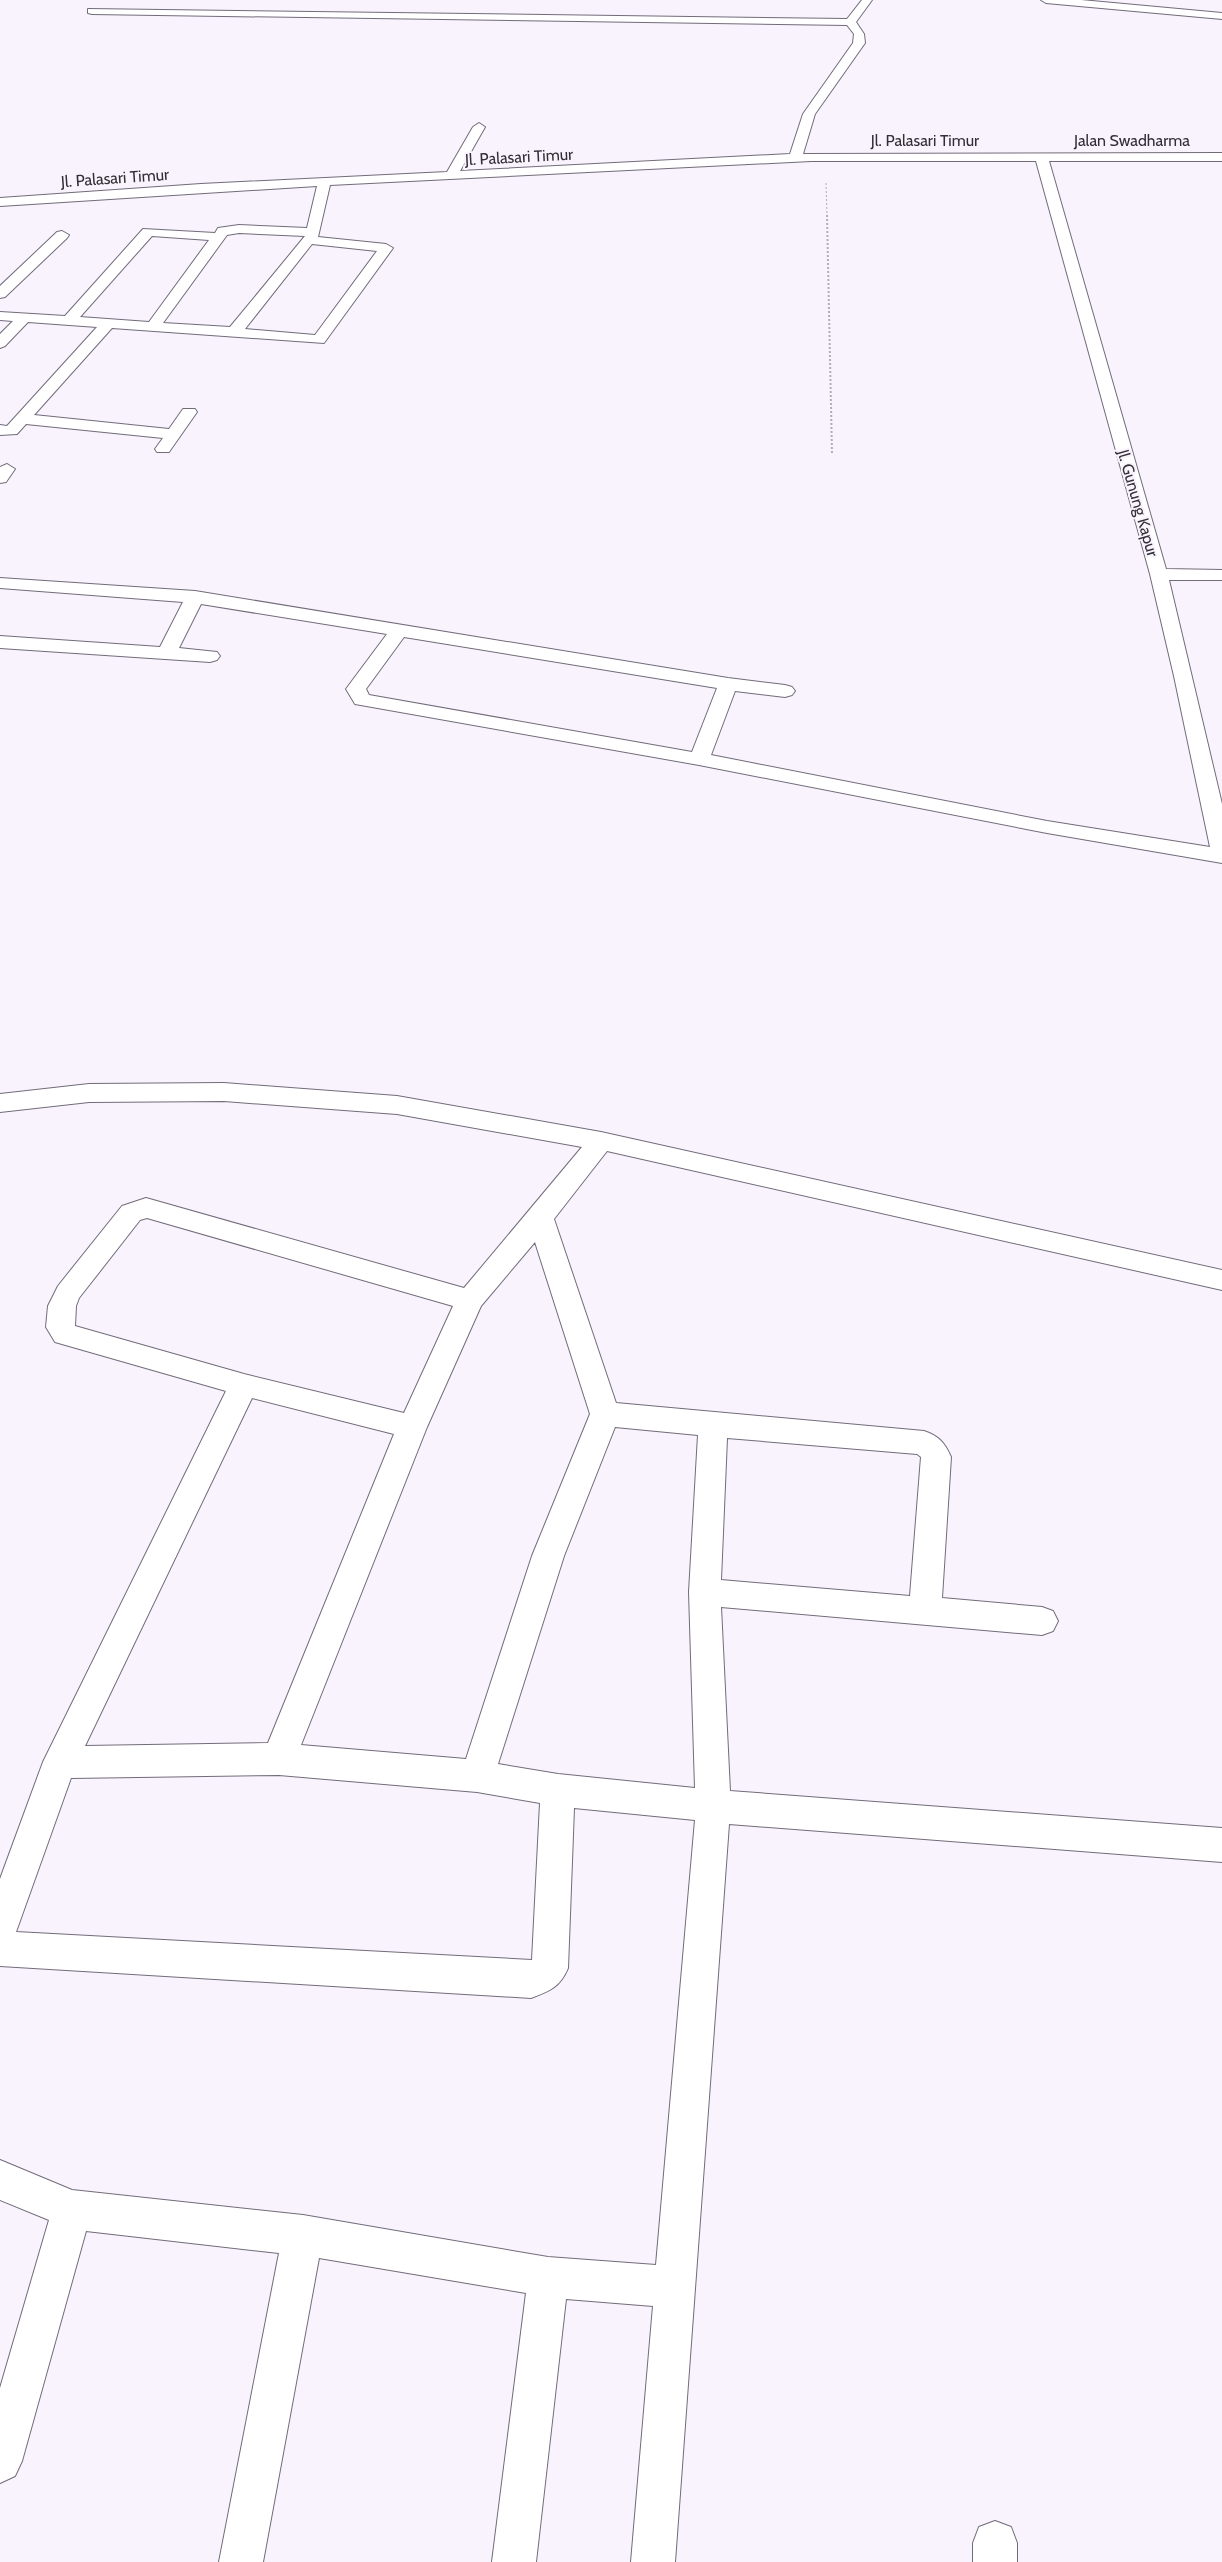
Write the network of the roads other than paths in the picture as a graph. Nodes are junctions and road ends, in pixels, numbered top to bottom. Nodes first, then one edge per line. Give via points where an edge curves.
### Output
1 (867, 0) edge
2 (1046, 0) edge
3 (92, 11) dead end
4 (1222, 16) edge
5 (850, 22) junction
6 (479, 127) dead end
7 (1041, 156) junction
8 (1222, 157) edge
9 (795, 158) junction
10 (450, 177) junction
11 (324, 183) junction
12 (0, 202) edge
13 (62, 235) dead end
14 (311, 236) junction
15 (219, 237) junction
16 (0, 278) edge
17 (16, 279) junction
18 (0, 294) edge
19 (0, 316) edge
20 (24, 318) junction
21 (69, 321) junction
22 (109, 323) junction
23 (154, 326) junction
24 (234, 332) junction
25 (0, 343) edge
26 (189, 412) dead end
27 (22, 419) junction
28 (0, 430) edge
29 (173, 434) junction
30 (163, 449) dead end
31 (0, 469) edge
32 (0, 478) edge
33 (1159, 574) junction
34 (1222, 575) edge
35 (0, 583) edge
36 (195, 597) junction
37 (399, 631) junction
38 (0, 642) edge
39 (167, 653) junction
40 (210, 656) dead end
41 (728, 684) junction
42 (785, 691) dead end
43 (699, 759) junction
44 (1222, 855) edge
45 (0, 1103) edge
46 (601, 1141) junction
47 (540, 1218) junction
48 (1222, 1280) edge
49 (470, 1300) junction
50 (244, 1385) junction
51 (605, 1414) junction
52 (713, 1426) junction
53 (412, 1427) junction
54 (704, 1592) junction
55 (925, 1612) junction
56 (1042, 1621) dead end
57 (279, 1759) junction
58 (60, 1762) junction
59 (477, 1776) junction
60 (558, 1790) junction
61 (713, 1806) junction
62 (1222, 1844) edge
63 (0, 1928) edge
64 (0, 1943) edge
65 (0, 2180) edge
66 (72, 2210) junction
67 (303, 2234) junction
68 (548, 2276) junction
69 (675, 2287) junction
70 (0, 2461) edge
71 (241, 2562) edge
72 (514, 2562) edge
73 (653, 2562) edge

1 - 5 street
2 - 4 street
3 - 5 street
5 - 9 street via 859,34 859,43 809,114
6 - 10 street
7 - 8 street, Jalan Swadharma
7 - 9 street, Jl. Palasari Timur
7 - 33 street, Jl. Gunung Kapur
9 - 10 street, Jl. Palasari Timur
10 - 11 street, Jl. Palasari Timur
11 - 12 street, Jl. Palasari Timur
11 - 14 street
13 - 17 street
14 - 15 street via 230,230 223,231
14 - 24 street
14 - 24 street via 386,248 319,340
15 - 21 street via 148,232
15 - 23 street
16 - 17 street
17 - 18 street
19 - 20 street
20 - 21 street
20 - 25 street
21 - 22 street
22 - 23 street
22 - 27 street
23 - 24 street
26 - 29 street
27 - 28 street via 11,431
27 - 29 street
29 - 30 street
31 - 32 street via 7,469
33 - 34 street
33 - 44 street, Jl. Gunung Kapur
35 - 36 street
36 - 37 street
36 - 39 street
37 - 41 street
37 - 43 street via 356,689 362,700
38 - 39 street
39 - 40 street
41 - 42 street
41 - 43 street
43 - 44 street via 1047,827
45 - 46 street via 90,1093 224,1092 397,1105
46 - 47 street
46 - 48 street
47 - 49 street
47 - 51 street
49 - 50 street via 146,1208 134,1211 68,1293 62,1306 60,1327 65,1334
49 - 53 street
50 - 53 street
50 - 58 street
51 - 52 street
51 - 59 street via 548,1556
52 - 54 street
52 - 55 street via 924,1443 933,1450 936,1457
53 - 57 street
54 - 55 street
54 - 61 street
55 - 56 street
57 - 58 street
57 - 59 street
58 - 63 street
59 - 60 street
60 - 61 street
60 - 64 street via 550,1968 531,1980 8,1950 2,1949
61 - 62 street
61 - 69 street
65 - 66 street
66 - 67 street
66 - 70 street
67 - 68 street
67 - 71 street
68 - 69 street
68 - 72 street
69 - 73 street

